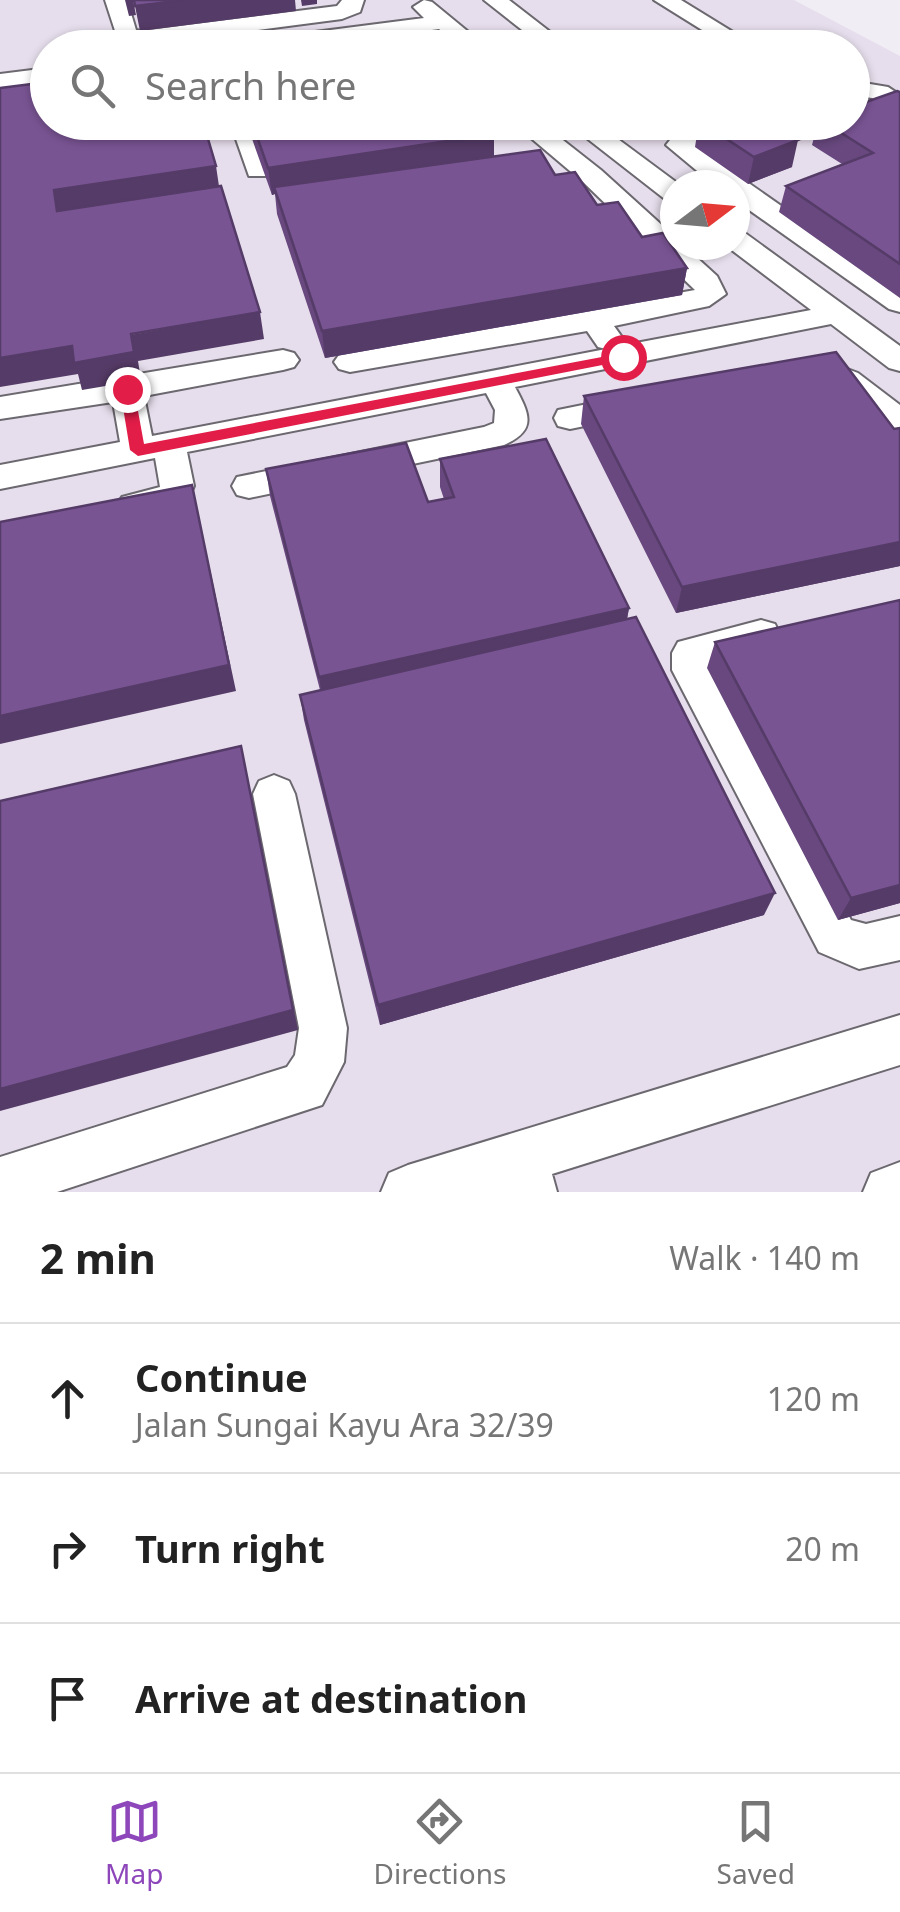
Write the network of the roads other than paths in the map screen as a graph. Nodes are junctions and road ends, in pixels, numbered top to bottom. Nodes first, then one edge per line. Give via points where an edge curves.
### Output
1 (116, 0) edge
2 (353, 0) edge
3 (415, 0) edge
4 (495, 0) edge
5 (665, 0) edge
6 (443, 22) junction
7 (125, 30) edge
8 (286, 30) edge
9 (352, 30) edge
10 (453, 30) edge
11 (536, 30) edge
12 (717, 30) edge
13 (30, 77) edge
14 (0, 81) edge
15 (870, 91) edge
16 (900, 105) edge
17 (248, 140) edge
18 (545, 140) edge
19 (602, 140) edge
20 (692, 140) edge
21 (258, 170) edge
22 (712, 170) edge
23 (660, 183) edge
24 (750, 198) edge
25 (750, 250) edge
26 (900, 303) edge
27 (836, 314) junction
28 (594, 320) junction
29 (623, 357) junction
30 (283, 360) dead end
31 (900, 361) edge
32 (350, 362) dead end
33 (793, 374) edge
34 (497, 383) junction
35 (127, 389) junction
36 (663, 400) edge
37 (0, 408) edge
38 (570, 418) dead end
39 (900, 422) edge
40 (153, 448) junction
41 (0, 477) edge
42 (249, 486) dead end
43 (109, 511) edge
44 (805, 625) edge
45 (274, 794) dead end
46 (895, 950) edge
47 (900, 1040) edge
48 (526, 1174) edge
49 (0, 1184) edge
50 (426, 1189) edge
51 (900, 1189) edge
52 (890, 1192) edge

1 - 7 street
2 - 8 street via 342,12
3 - 6 street
4 - 11 street
5 - 12 street
6 - 9 street
6 - 10 street
13 - 14 street
15 - 16 street
17 - 21 street
18 - 28 street via 635,215 707,282 711,294
19 - 23 street
20 - 22 street via 679,145
24 - 26 street
25 - 27 street
27 - 29 street
27 - 31 street
28 - 29 street
28 - 32 street
29 - 34 street
30 - 35 street
33 - 39 street via 827,371
34 - 40 street
34 - 42 street via 511,410 510,428 492,437
35 - 37 street
35 - 40 street
36 - 38 street
40 - 41 street
40 - 43 street via 177,486 174,494
44 - 46 street via 692,653 692,670 835,936 848,947
45 - 49 street via 324,1028 319,1062 304,1087
47 - 48 street
48 - 50 street
51 - 52 street

